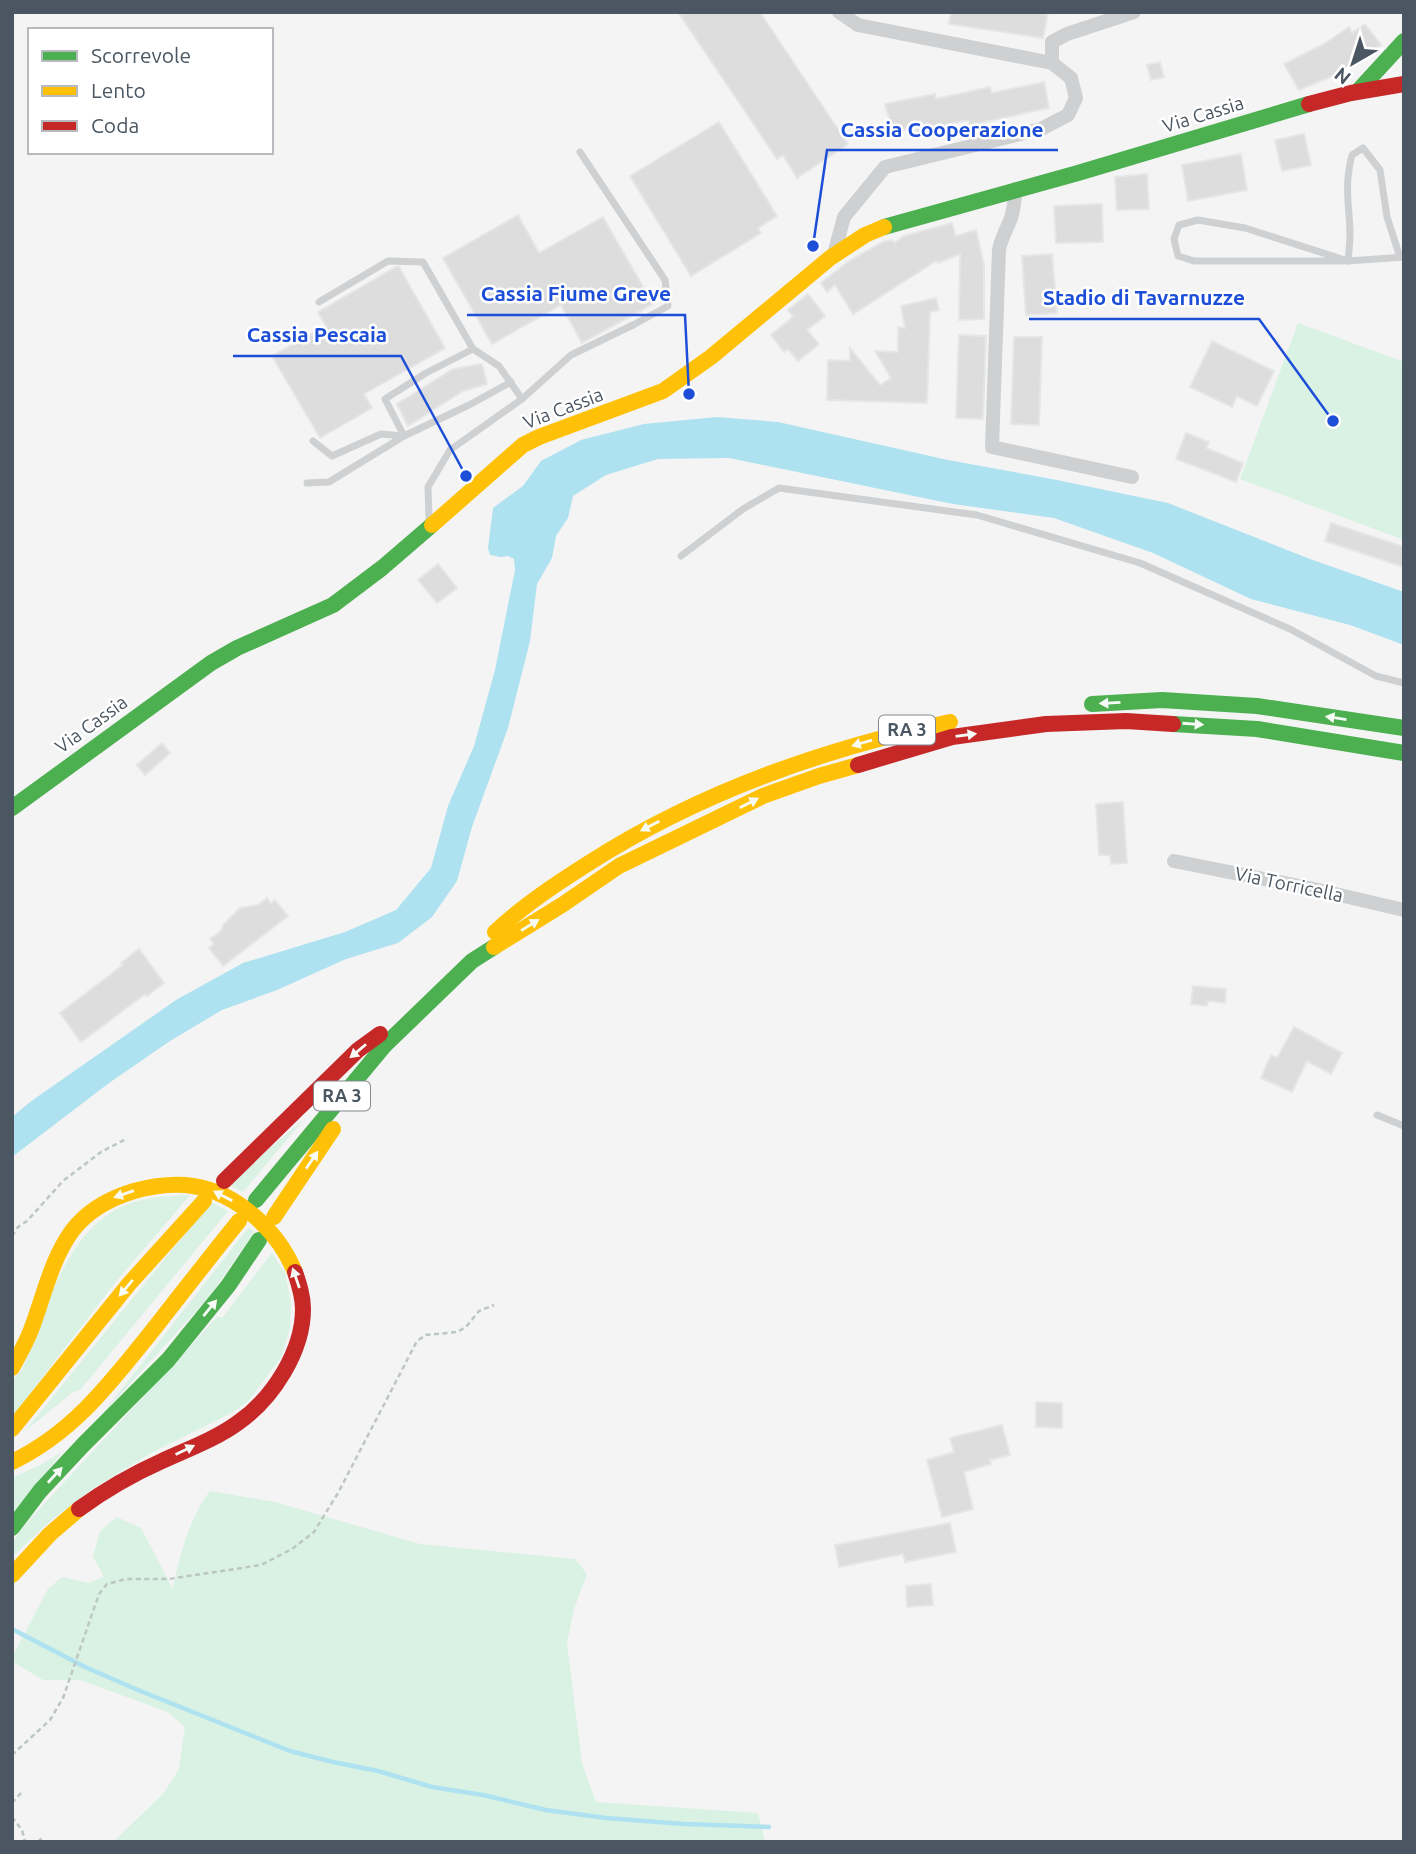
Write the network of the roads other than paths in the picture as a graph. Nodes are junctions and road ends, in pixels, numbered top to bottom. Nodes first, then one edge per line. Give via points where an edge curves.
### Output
1 (839, 12) edge
2 (1135, 12) edge
3 (1404, 42) edge
4 (1052, 63) junction
5 (1401, 84) edge
6 (1358, 91) junction
7 (580, 152) dead end
8 (1015, 189) junction
9 (834, 254) junction
10 (1402, 257) edge
11 (1348, 261) junction
12 (319, 302) dead end
13 (473, 349) junction
14 (511, 382) junction
15 (522, 399) junction
16 (404, 436) junction
17 (313, 442) dead end
18 (1132, 477) dead end
19 (307, 483) dead end
20 (429, 527) junction
21 (681, 556) dead end
22 (1404, 682) edge
23 (1072, 705) dead end
24 (967, 718) dead end
25 (1404, 728) edge
26 (1404, 752) edge
27 (12, 808) edge
28 (1174, 861) dead end
29 (1404, 910) edge
30 (472, 961) junction
31 (433, 996) junction
32 (1377, 1115) dead end
33 (1404, 1126) edge
34 (223, 1181) dead end
35 (256, 1200) dead end
36 (204, 1201) dead end
37 (274, 1217) dead end
38 (239, 1221) dead end
39 (259, 1240) dead end
40 (12, 1368) edge
41 (12, 1429) edge
42 (12, 1462) edge
43 (12, 1528) edge
44 (12, 1575) edge

1 - 4 street via 858,25
2 - 4 street via 1052,42
3 - 5 main road via 1394,72
3 - 6 main road
4 - 9 street via 1071,78 1076,98 1068,114 1041,129 885,167 844,217
5 - 6 main road, Via Cassia
6 - 8 main road, Via Cassia
7 - 15 lane via 665,280 668,306 570,355
8 - 9 main road, Via Cassia via 878,229
8 - 18 street via 999,250 992,447
9 - 20 main road, Via Cassia via 680,380 663,391 523,445
10 - 11 lane
10 - 11 lane via 1387,218 1380,170 1363,148 1352,155 1347,174
11 - 11 lane via 1194,261 1178,256 1174,239 1179,225 1198,220 1245,228
12 - 13 lane via 388,261 423,262
13 - 14 lane via 499,366
13 - 16 lane via 385,398
14 - 15 lane
14 - 16 lane
15 - 20 lane via 450,450 428,487
16 - 17 lane via 381,434 332,456
16 - 19 lane via 330,482
20 - 27 main road, Via Cassia via 333,605 211,663
21 - 22 lane via 779,488 977,515 1140,563 1290,629 1376,676
25 -> 23 main road via 1257,706 1162,700
24 -> 30 main road, RA 3 via 907,730 810,759 694,804 638,832 542,892 509,919
30 -> 26 main road, RA 3 via 619,866 763,796 952,737 1046,724 1126,721 1257,729
28 - 29 street, Via Torricella
30 - 31 main road, RA 3
31 -> 34 main road via 358,1050
31 - 35 main road, RA 3 via 385,1045
37 -> 31 main road via 350,1105
32 - 33 lane
36 -> 41 main road via 173,1232
38 - 42 main road via 124,1366 72,1423 31,1455
43 -> 39 main road via 40,1491 168,1360
44 -> 40 main road via 52,1532 92,1499 222,1433 268,1395 299,1335 303,1306 298,1277 268,1229 217,1192 168,1186 114,1197 90,1213 61,1250 23,1352

